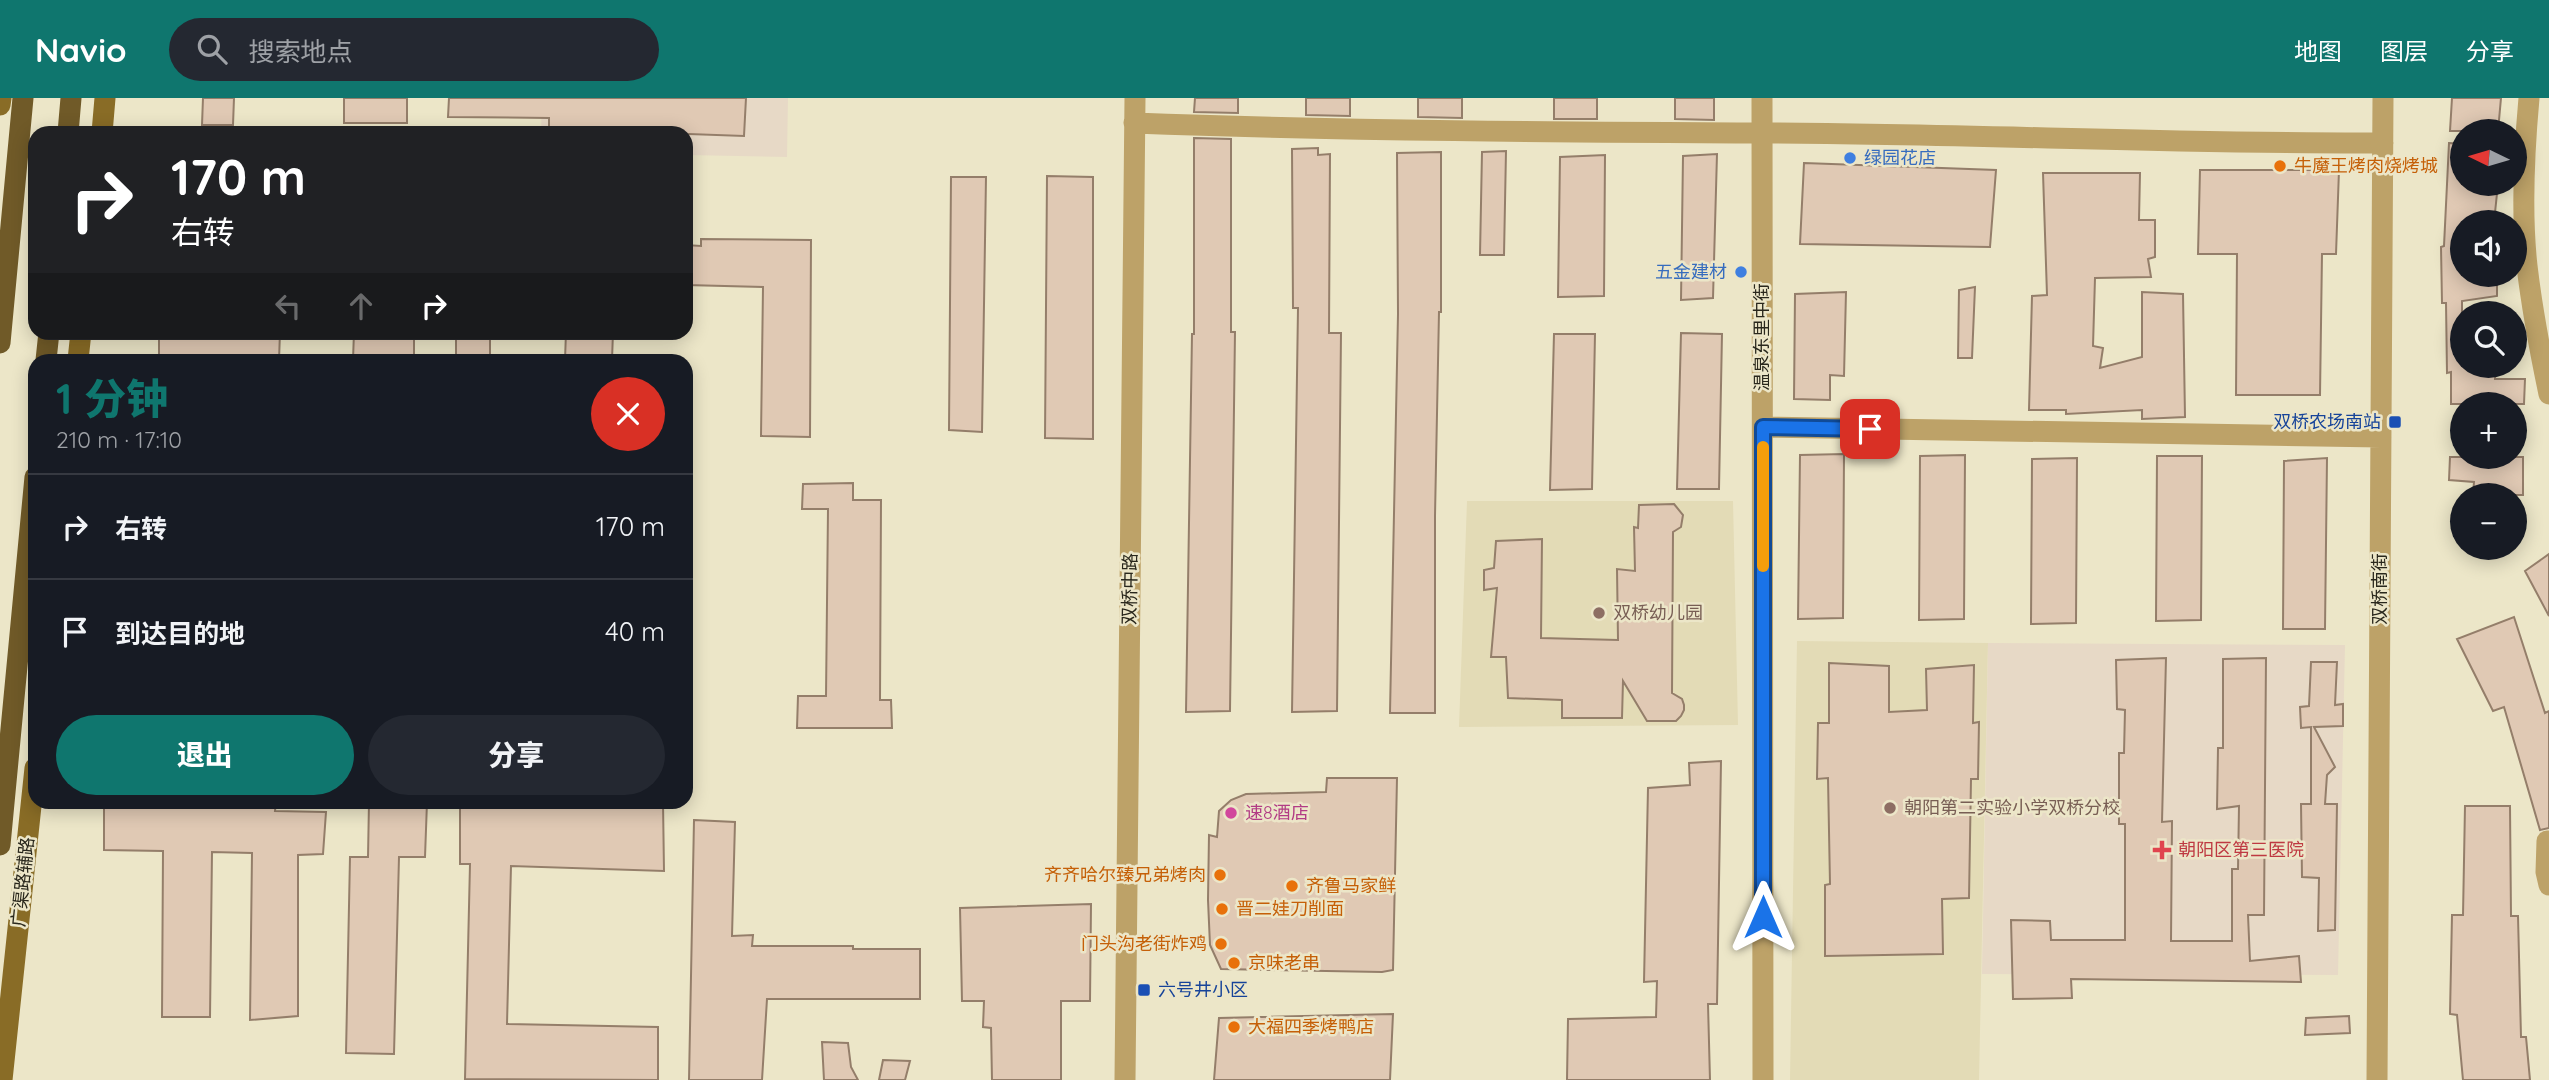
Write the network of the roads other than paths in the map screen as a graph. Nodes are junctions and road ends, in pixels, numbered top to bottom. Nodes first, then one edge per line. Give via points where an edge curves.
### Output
1 (1, 98) edge
2 (23, 98) edge
3 (71, 98) edge
4 (105, 98) edge
5 (1135, 98) edge
6 (1762, 98) edge
7 (2383, 98) edge
8 (2529, 98) edge
9 (0, 105) edge
10 (1134, 123) junction
11 (69, 126) edge
12 (103, 126) edge
13 (1762, 134) junction
14 (2383, 143) junction
15 (0, 343) edge
16 (2549, 394) edge
17 (1763, 427) junction
18 (2381, 437) junction
19 (28, 551) edge
20 (31, 809) edge
21 (2549, 841) edge
22 (0, 845) edge
23 (2549, 885) edge
24 (2, 1080) edge
25 (1125, 1080) edge
26 (1763, 1080) edge
27 (2377, 1080) edge

1 - 9 main road
2 - 15 highway
3 - 11 highway
4 - 12 main road
5 - 10 street, 双桥中路
6 - 13 street, 温泉东里中街
7 - 14 street, 双桥南街
8 - 16 street via 2524,217 2527,264
10 - 13 street via 1321,130
10 - 25 street, 双桥中路
13 - 14 street
13 - 17 street, 温泉东里中街
14 - 18 street, 双桥南街
17 - 18 street
17 - 26 street, 温泉东里中街
18 - 27 street, 双桥南街
19 - 22 highway
20 - 24 main road, 广渠路辅路
21 - 23 street

